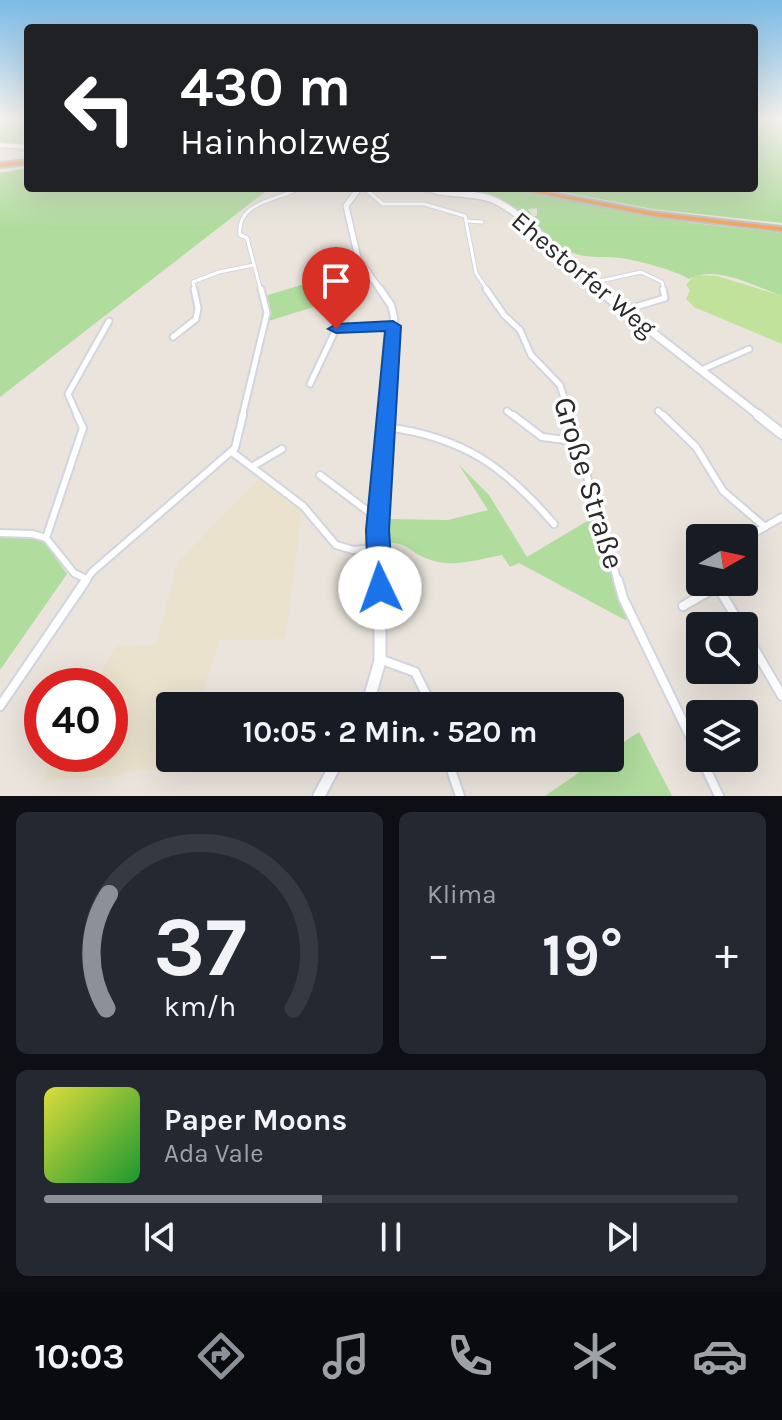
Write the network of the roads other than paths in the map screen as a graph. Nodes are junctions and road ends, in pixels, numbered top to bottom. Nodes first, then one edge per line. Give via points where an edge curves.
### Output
1 (24, 164) edge
2 (0, 167) edge
3 (294, 192) edge
4 (358, 192) edge
5 (367, 192) edge
6 (443, 192) edge
7 (537, 192) edge
8 (554, 192) edge
9 (467, 221) junction
10 (482, 222) dead end
11 (782, 228) edge
12 (254, 265) junction
13 (591, 283) junction
14 (625, 310) junction
15 (109, 321) dead end
16 (393, 326) junction
17 (173, 337) dead end
18 (749, 349) dead end
19 (701, 370) junction
20 (310, 384) dead end
21 (507, 411) dead end
22 (658, 411) dead end
23 (386, 427) junction
24 (782, 434) edge
25 (574, 441) junction
26 (282, 449) dead end
27 (232, 452) junction
28 (253, 466) junction
29 (320, 475) dead end
30 (379, 514) junction
31 (782, 517) edge
32 (554, 524) dead end
33 (765, 527) junction
34 (758, 531) edge
35 (0, 533) edge
36 (46, 538) junction
37 (378, 548) junction
38 (86, 579) junction
39 (698, 596) edge
40 (683, 606) dead end
41 (758, 651) edge
42 (381, 660) junction
43 (779, 682) edge
44 (371, 692) edge
45 (425, 692) edge
46 (782, 696) edge
47 (0, 706) edge
48 (686, 728) edge
49 (332, 772) edge
50 (452, 772) edge
51 (707, 772) edge
52 (319, 796) edge
53 (460, 796) edge
54 (719, 796) edge

1 - 2 highway
3 - 12 street via 255,204 239,230
4 - 16 street via 346,206 356,254 391,305
5 - 9 street via 383,204 447,208 464,214
6 - 13 main road, Ehestorfer Weg via 489,198 522,219
7 - 11 highway via 653,214
8 - 11 highway
9 - 10 street
9 - 25 street, Große Straße via 476,273 520,330 530,354 558,383
12 - 17 street via 193,282 201,305 197,318
12 - 27 street via 267,315
13 - 14 main road, Ehestorfer Weg
13 - 14 street via 643,272 665,285 665,298
14 - 19 main road, Ehestorfer Weg
15 - 36 street via 68,394 83,428
16 - 20 street via 336,329
16 - 23 street
18 - 19 street
19 - 24 main road, Ehestorfer Weg
21 - 25 street via 542,437
22 - 33 street via 696,447 723,491
23 - 30 street
23 - 32 street via 424,430 497,463
25 - 48 street, Große Straße via 623,598
26 - 28 street
27 - 28 street
27 - 38 street
28 - 37 street via 303,506 336,545
29 - 30 street
30 - 37 street
31 - 33 street
33 - 34 street
35 - 36 street
36 - 38 street via 74,573
37 - 42 street
38 - 47 street
39 - 40 street
41 - 43 street
42 - 44 street
42 - 45 street via 415,672
43 - 46 street
49 - 52 street
50 - 53 street
51 - 54 street, Große Straße

